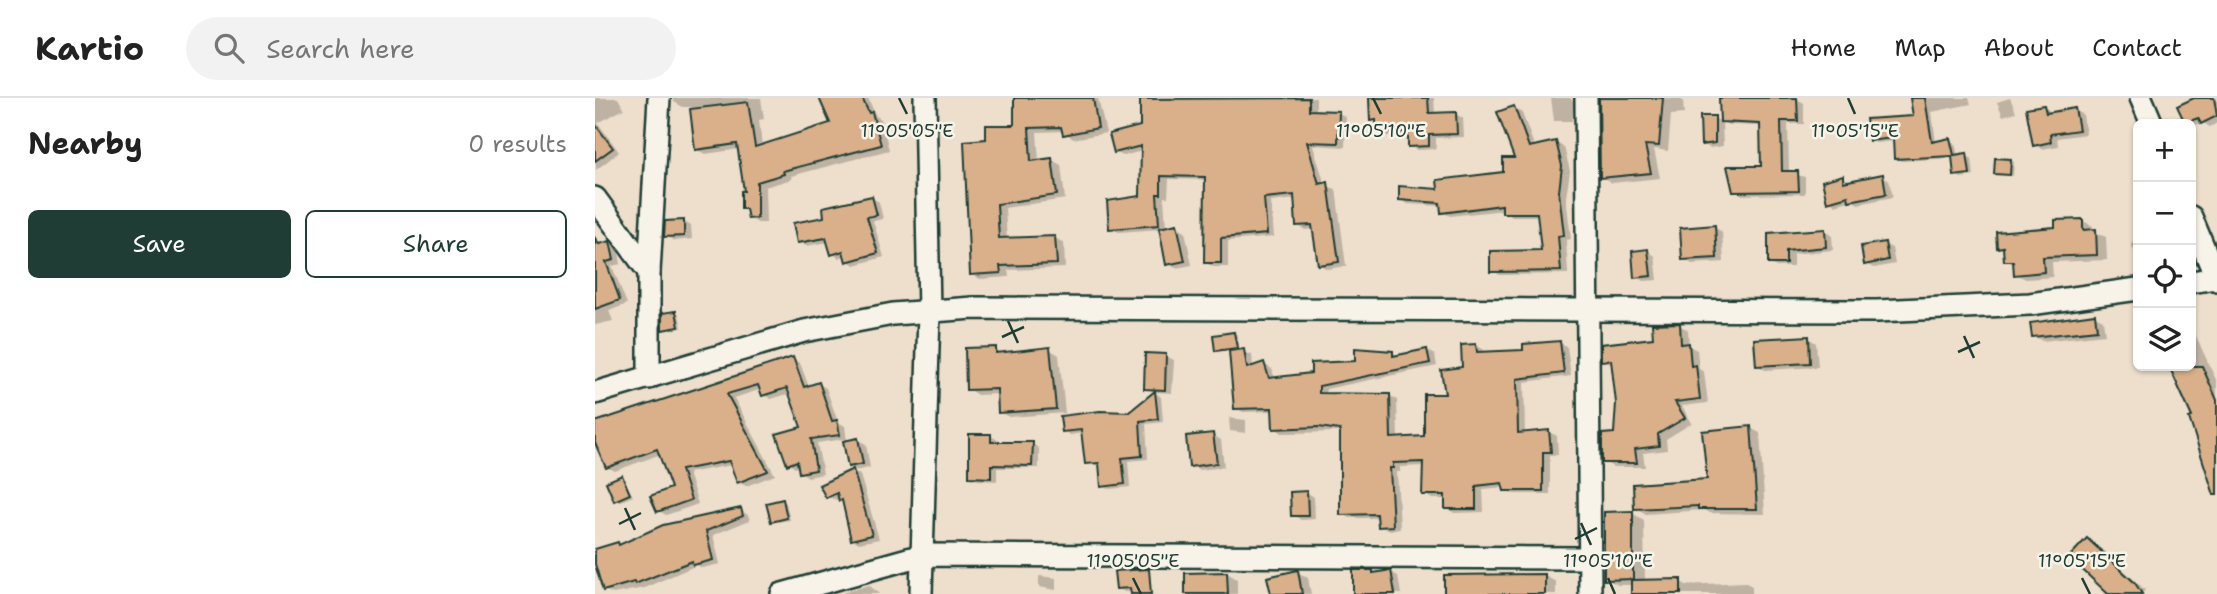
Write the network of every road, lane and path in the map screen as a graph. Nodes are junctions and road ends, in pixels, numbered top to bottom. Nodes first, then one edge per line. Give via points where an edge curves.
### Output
1 (659, 98) edge
2 (925, 98) edge
3 (1586, 98) edge
4 (2141, 98) edge
5 (2150, 119) edge
6 (595, 198) edge
7 (2196, 229) edge
8 (649, 272) junction
9 (2217, 279) edge
10 (2196, 281) edge
11 (2133, 290) edge
12 (1589, 311) junction
13 (929, 312) junction
14 (649, 378) junction
15 (595, 393) edge
16 (922, 555) junction
17 (1590, 558) junction
18 (782, 594) edge
19 (921, 594) edge
20 (1590, 594) edge

1 - 8 street
2 - 13 street
3 - 12 street
4 - 5 street
6 - 8 street
7 - 9 street
8 - 14 street
9 - 10 street
11 - 12 street via 2030,304 1877,312
12 - 13 street via 973,308
12 - 17 street
13 - 14 street via 803,331
13 - 16 street
14 - 15 street
16 - 17 street
16 - 18 street
16 - 19 street
17 - 20 street

